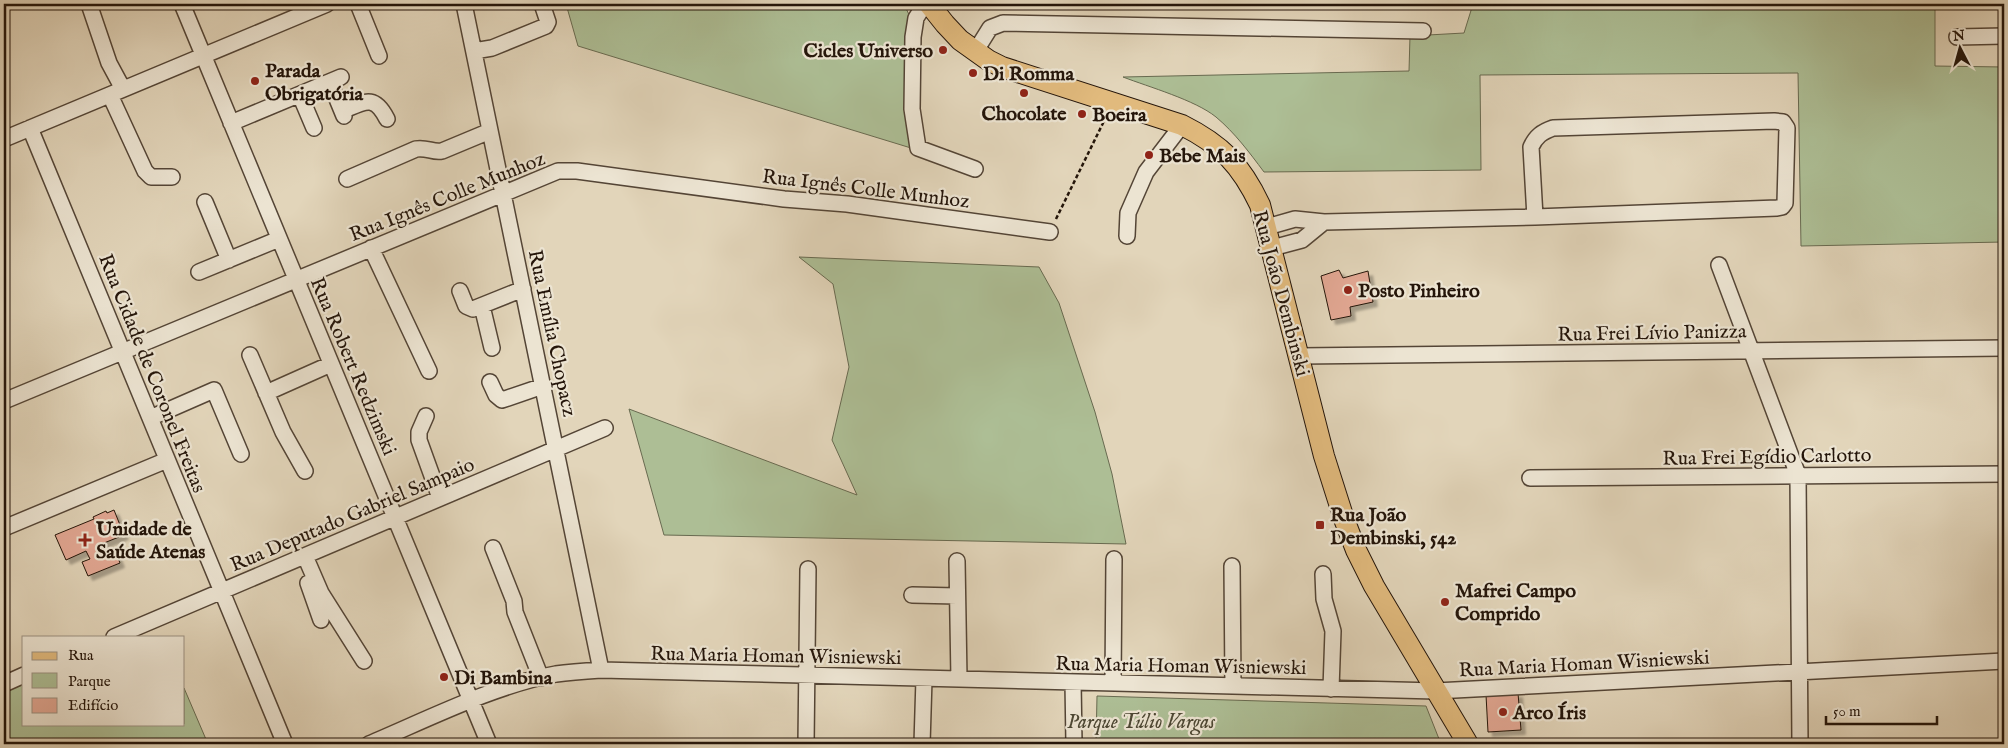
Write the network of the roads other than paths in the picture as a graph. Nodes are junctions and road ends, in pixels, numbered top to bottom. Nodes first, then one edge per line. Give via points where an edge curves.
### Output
1 (89, 4) edge
2 (182, 4) edge
3 (326, 4) edge
4 (358, 4) edge
5 (464, 4) edge
6 (542, 4) edge
7 (926, 4) edge
8 (929, 4) edge
9 (1423, 31) dead end
10 (2004, 36) edge
11 (1957, 37) dead end
12 (474, 51) junction
13 (975, 52) junction
14 (203, 56) junction
15 (379, 56) dead end
16 (116, 92) junction
17 (300, 94) junction
18 (387, 119) dead end
19 (231, 123) junction
20 (1182, 125) junction
21 (30, 128) junction
22 (314, 128) dead end
23 (490, 131) junction
24 (4, 139) edge
25 (975, 169) dead end
26 (172, 177) dead end
27 (347, 179) dead end
28 (503, 193) junction
29 (205, 202) dead end
30 (1535, 217) junction
31 (1324, 222) junction
32 (1267, 227) junction
33 (1050, 232) road end
34 (1127, 236) dead end
35 (279, 239) junction
36 (371, 248) junction
37 (1272, 248) junction
38 (229, 260) junction
39 (1719, 265) dead end
40 (199, 272) dead end
41 (296, 279) junction
42 (523, 289) junction
43 (460, 291) dead end
44 (482, 306) junction
45 (492, 348) dead end
46 (2004, 348) edge
47 (1751, 351) junction
48 (122, 352) junction
49 (250, 355) dead end
50 (1300, 356) junction
51 (331, 364) junction
52 (428, 371) dead end
53 (490, 382) dead end
54 (543, 386) junction
55 (266, 393) junction
56 (4, 401) edge
57 (426, 416) dead end
58 (150, 418) junction
59 (605, 428) dead end
60 (556, 449) junction
61 (241, 454) dead end
62 (167, 460) junction
63 (305, 471) dead end
64 (2004, 474) edge
65 (1798, 475) junction
66 (1530, 478) dead end
67 (440, 498) junction
68 (395, 518) junction
69 (4, 528) edge
70 (493, 548) dead end
71 (302, 557) junction
72 (1114, 559) dead end
73 (957, 561) dead end
74 (1232, 566) dead end
75 (808, 568) dead end
76 (1323, 574) dead end
77 (222, 591) junction
78 (912, 595) dead end
79 (957, 596) junction
80 (321, 620) dead end
81 (116, 636) edge
82 (364, 661) dead end
83 (2004, 661) edge
84 (601, 670) junction
85 (1799, 672) junction
86 (22, 676) edge
87 (806, 676) junction
88 (541, 678) junction
89 (924, 678) junction
90 (959, 679) junction
91 (1074, 682) junction
92 (1113, 683) junction
93 (4, 684) edge
94 (1233, 686) junction
95 (1331, 689) junction
96 (1436, 691) junction
97 (471, 701) junction
98 (376, 743) edge
99 (285, 744) edge
100 (489, 744) edge
101 (806, 744) edge
102 (922, 744) edge
103 (1074, 744) edge
104 (1468, 744) edge
105 (1800, 744) edge

1 - 16 street
2 - 14 street, Rua Robert Redzimski
3 - 14 street
4 - 15 street
5 - 12 street, Rua Emília Chopacz
6 - 12 street via 548,22 546,26 492,48
7 - 25 street via 916,18 913,37 912,109 918,148
8 - 13 main road, Rua João Dembinski
9 - 13 street via 1003,23 990,28
10 - 11 street
12 - 23 street, Rua Emília Chopacz
13 - 20 main road, Rua João Dembinski via 1017,73
14 - 16 street
14 - 19 street, Rua Robert Redzimski
16 - 21 street
16 - 26 street via 145,171 151,176
17 - 18 street via 336,80 343,113 364,102 374,102 381,107
17 - 19 street
17 - 22 street
19 - 35 street, Rua Robert Redzimski
20 - 32 main road, Rua João Dembinski via 1223,150 1240,168 1251,185
20 - 34 street via 1146,172 1128,213
21 - 24 street
21 - 48 street, Rua Cidade de Coronel Freitas
23 - 27 street via 438,152 416,149
23 - 28 street, Rua Emília Chopacz
28 - 33 street, Rua Ignês Colle Munhoz via 549,174 572,171
28 - 36 street, Rua Ignês Colle Munhoz
28 - 42 street, Rua Emília Chopacz
29 - 38 street
30 - 30 street via 1782,207 1785,203 1787,128 1783,122 1774,121 1546,130 1531,147
30 - 31 street
31 - 32 street via 1295,219
31 - 37 street via 1302,240
32 - 37 main road, Rua João Dembinski
35 - 38 street
35 - 41 street, Rua Robert Redzimski
36 - 41 street, Rua Ignês Colle Munhoz
36 - 52 street
37 - 50 main road, Rua João Dembinski
38 - 40 street
39 - 47 street
41 - 48 street, Rua Ignês Colle Munhoz
41 - 51 street, Rua Robert Redzimski
42 - 44 street
42 - 54 street, Rua Emília Chopacz
43 - 44 street via 468,308
44 - 45 street
46 - 47 street, Rua Frei Lívio Panizza
47 - 50 street, Rua Frei Lívio Panizza
47 - 65 street
48 - 56 street, Rua Ignês Colle Munhoz
48 - 58 street, Rua Cidade de Coronel Freitas
49 - 55 street
50 - 96 main road, Rua João Dembinski via 1326,465 1356,550
51 - 55 street
51 - 68 street, Rua Robert Redzimski
53 - 54 street via 502,400
54 - 60 street, Rua Emília Chopacz
55 - 63 street
57 - 67 street via 419,440
58 - 61 street via 214,390
58 - 62 street, Rua Cidade de Coronel Freitas
59 - 60 street, Rua Deputado Gabriel Sampaio
60 - 67 street, Rua Deputado Gabriel Sampaio
60 - 84 street, Rua Emília Chopacz
62 - 69 street
62 - 77 street, Rua Cidade de Coronel Freitas
64 - 65 street, Rua Frei Egídio Carlotto
65 - 66 street, Rua Frei Egídio Carlotto
65 - 85 street
67 - 68 street, Rua Deputado Gabriel Sampaio
68 - 71 street, Rua Deputado Gabriel Sampaio
68 - 97 street, Rua Robert Redzimski
70 - 88 street
71 - 77 street, Rua Deputado Gabriel Sampaio
71 - 80 street
71 - 82 street
72 - 92 street
73 - 79 street
74 - 94 street
75 - 87 street
76 - 95 street via 1324,599 1334,631
77 - 81 street, Rua Deputado Gabriel Sampaio
77 - 99 street, Rua Cidade de Coronel Freitas
78 - 79 street
79 - 90 street
83 - 85 street, Rua Maria Homan Wisniewski
84 - 87 street, Rua Maria Homan Wisniewski
84 - 88 street, Rua Maria Homan Wisniewski
85 - 96 street, Rua Maria Homan Wisniewski
85 - 105 street
86 - 93 street
87 - 89 street, Rua Maria Homan Wisniewski
87 - 101 street
88 - 97 street, Rua Maria Homan Wisniewski
89 - 90 street, Rua Maria Homan Wisniewski
89 - 102 street
90 - 91 street, Rua Maria Homan Wisniewski
91 - 92 street, Rua Maria Homan Wisniewski
91 - 103 street
92 - 94 street, Rua Maria Homan Wisniewski
94 - 95 street, Rua Maria Homan Wisniewski
95 - 96 street, Rua Maria Homan Wisniewski
96 - 104 main road, Rua João Dembinski
97 - 98 street, Rua Maria Homan Wisniewski
97 - 100 street, Rua Robert Redzimski

